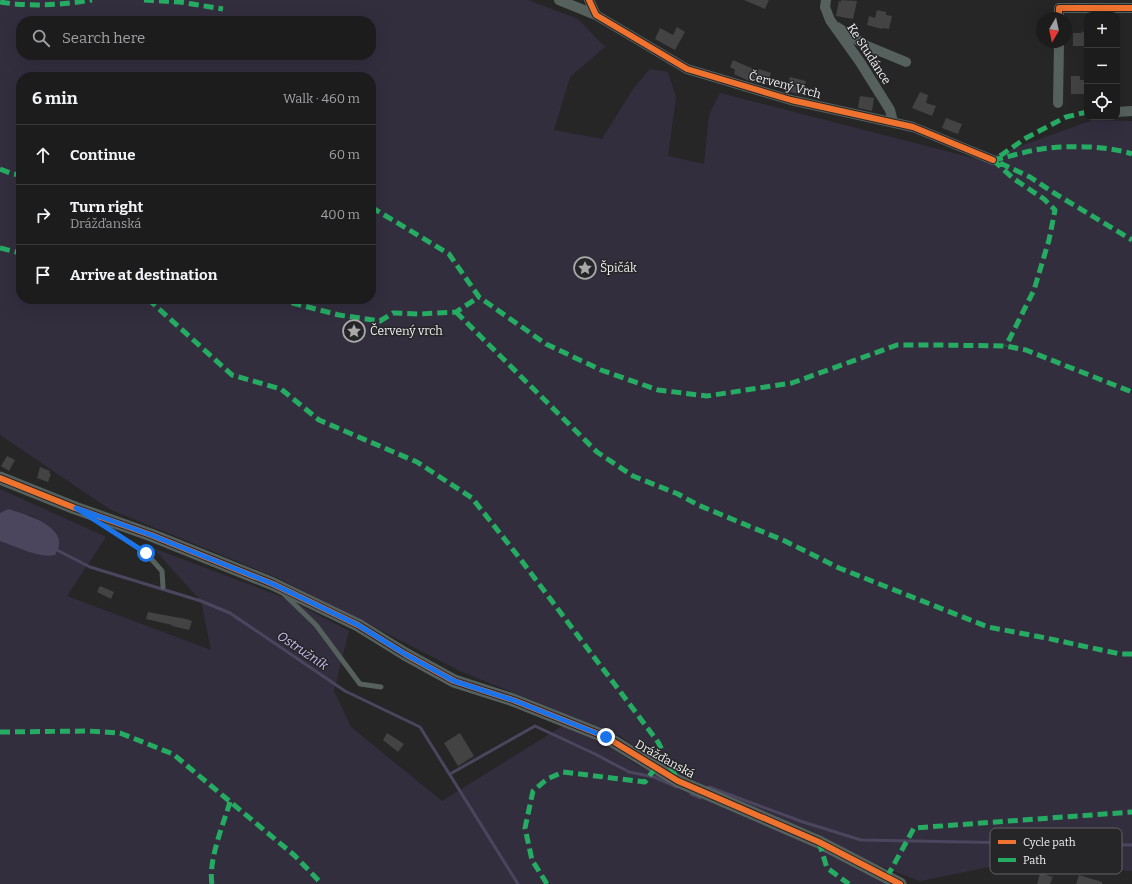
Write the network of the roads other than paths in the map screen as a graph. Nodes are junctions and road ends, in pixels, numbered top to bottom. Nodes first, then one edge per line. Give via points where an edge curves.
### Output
1 (559, 0) edge
2 (589, 0) edge
3 (826, 0) edge
4 (1132, 8) edge
5 (1072, 12) edge
6 (596, 15) junction
7 (834, 25) junction
8 (1059, 48) edge
9 (906, 62) dead end
10 (1058, 103) dead end
11 (1120, 112) edge
12 (1132, 112) edge
13 (893, 122) junction
14 (993, 160) dead end
15 (0, 478) edge
16 (76, 508) junction
17 (273, 584) junction
18 (163, 587) dead end
19 (381, 687) dead end
20 (900, 884) edge

1 - 6 street, Červený Vrch
2 - 6 street
3 - 7 street, Ke Studánce via 825,7
4 - 5 street
6 - 13 street, Červený Vrch via 686,68 791,100
7 - 9 street via 866,45
7 - 13 street, Ke Studánce via 890,110
8 - 10 street
11 - 12 street
13 - 14 street, Červený Vrch via 913,127
15 - 16 street, Drážďanská
16 - 17 street, Drážďanská
16 - 18 lane via 146,553 162,571
17 - 19 lane via 316,625 360,684
17 - 20 street, Drážďanská via 358,625 454,681 513,700 606,737 678,781 819,842

